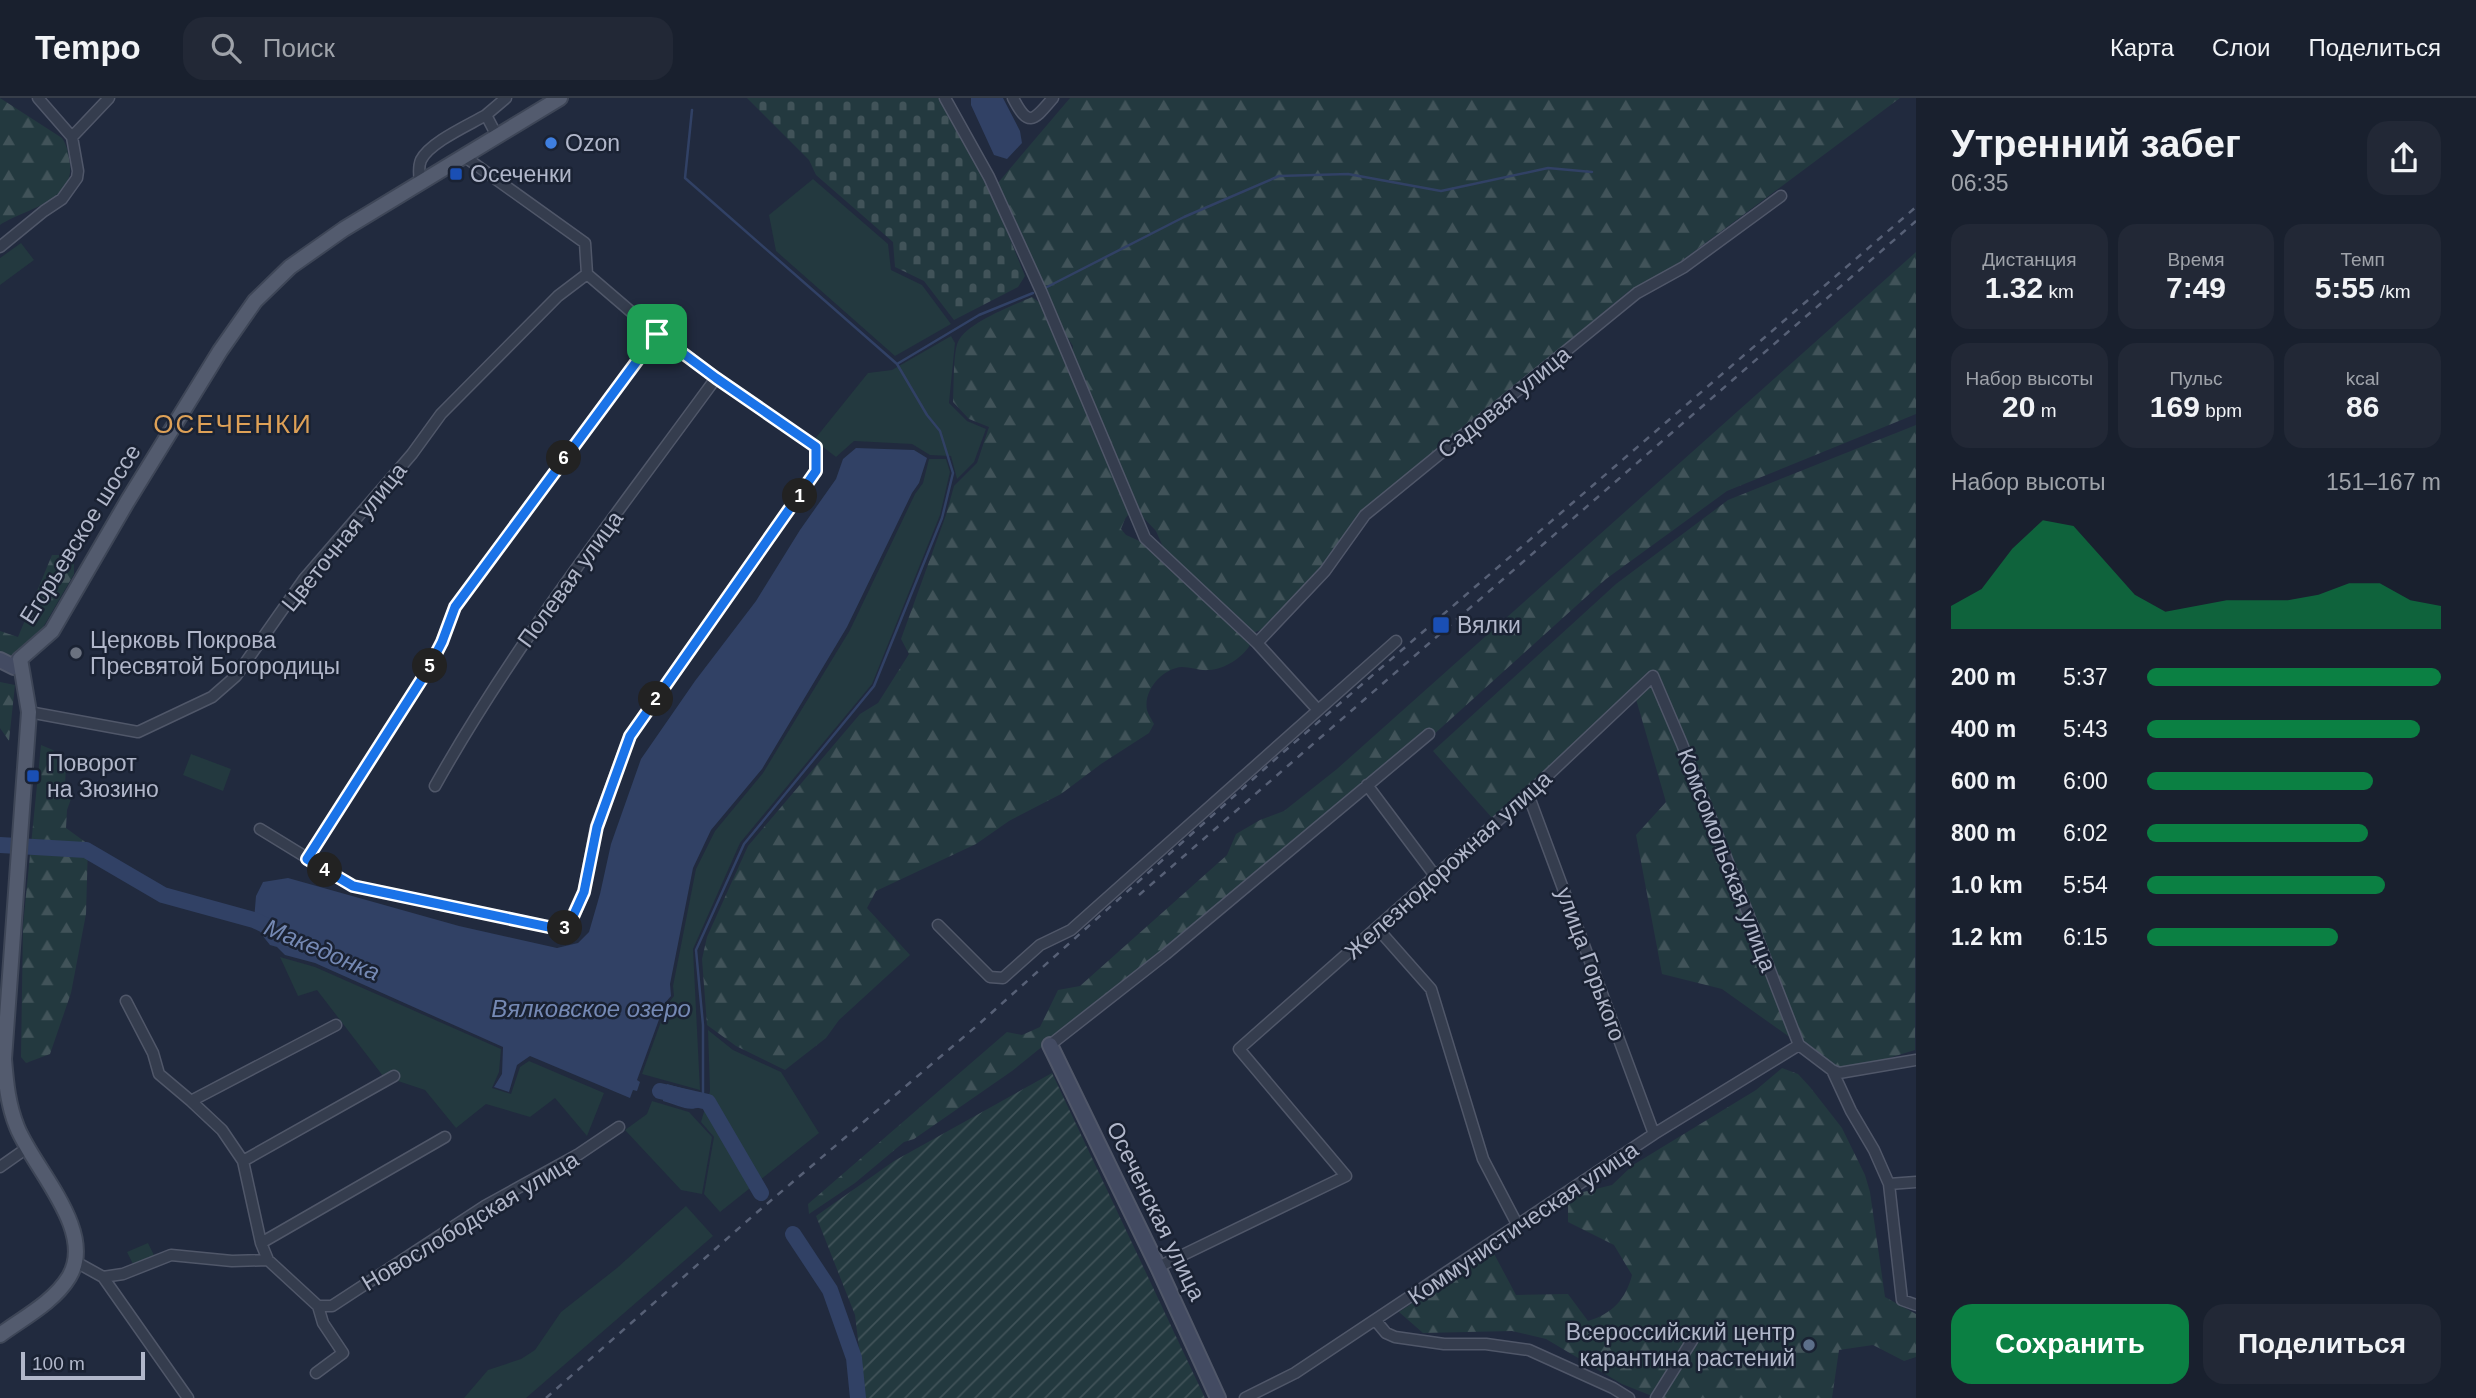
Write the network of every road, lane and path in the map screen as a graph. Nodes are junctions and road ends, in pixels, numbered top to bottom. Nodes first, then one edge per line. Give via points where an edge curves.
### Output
1 (38, 98) edge
2 (109, 98) edge
3 (506, 98) edge
4 (560, 98) edge
5 (945, 98) edge
6 (1013, 98) edge
7 (1053, 98) edge
8 (486, 115) junction
9 (497, 136) junction
10 (72, 137) junction
11 (465, 157) junction
12 (420, 183) junction
13 (1781, 196) dead end
14 (0, 247) edge
15 (587, 274) junction
16 (657, 334) junction
17 (716, 378) junction
18 (1396, 641) dead end
19 (1257, 643) junction
20 (20, 659) junction
21 (0, 660) edge
22 (1653, 676) joint
23 (1318, 710) junction
24 (29, 712) junction
25 (1429, 734) dead end
26 (1367, 785) junction
27 (435, 786) dead end
28 (1528, 794) junction
29 (260, 829) dead end
30 (307, 859) junction
31 (1436, 877) junction
32 (938, 925) dead end
33 (1378, 929) junction
34 (127, 1001) dead end
35 (336, 1025) dead end
36 (1050, 1045) joint
37 (1799, 1045) junction
38 (1916, 1060) edge
39 (1832, 1070) junction
40 (394, 1076) dead end
41 (191, 1101) junction
42 (620, 1127) dead end
43 (1654, 1134) junction
44 (445, 1137) dead end
45 (27, 1148) junction
46 (243, 1161) junction
47 (0, 1167) edge
48 (1916, 1182) edge
49 (1889, 1184) junction
50 (1517, 1224) junction
51 (261, 1243) junction
52 (268, 1260) junction
53 (76, 1262) junction
54 (1158, 1267) junction
55 (103, 1277) junction
56 (1916, 1305) edge
57 (318, 1306) junction
58 (1376, 1321) junction
59 (0, 1335) edge
60 (1693, 1339) dead end
61 (316, 1373) dead end
62 (187, 1398) edge
63 (1218, 1398) edge
64 (1245, 1398) edge
65 (1629, 1398) edge
66 (1656, 1398) edge

1 - 10 street
2 - 10 street
3 - 8 street
4 - 9 main road, Егорьевское шоссе
5 - 19 street via 989,177 1041,291 1144,538
6 - 7 street via 1022,116 1028,118 1036,117
8 - 9 street
8 - 12 street via 423,157
9 - 11 main road, Егорьевское шоссе
10 - 14 street via 78,171 69,192
11 - 12 main road, Егорьевское шоссе
11 - 15 street via 584,243
12 - 20 main road, Егорьевское шоссе via 290,267 255,301 192,396 52,631
13 - 19 street, Садовая улица via 1684,267 1637,293 1365,515 1325,571
15 - 16 street
15 - 24 street, Цветочная улица via 558,296 441,414 311,571 236,676 212,697 138,732
16 - 17 street
16 - 30 street via 455,607 427,671
17 - 27 street, Полевая улица via 508,666
17 - 30 street via 816,447 816,471 630,736 597,827 584,892 570,923 563,930 353,886
18 - 23 street
19 - 23 street
20 - 21 street via 14,667
20 - 24 main road
22 - 28 street, Железнодорожная улица
22 - 37 street, Комсомольская улица
23 - 32 street via 1070,930 1040,945 1003,978 990,977
24 - 45 main road via 4,1059 9,1104
25 - 26 street
26 - 31 street
26 - 36 street
28 - 31 street, Железнодорожная улица
28 - 43 street, улица Горького
29 - 30 street
31 - 33 street, Железнодорожная улица
33 - 50 street via 1432,989 1483,1159
33 - 54 street, Железнодорожная улица via 1239,1049 1346,1176
34 - 41 street via 159,1074
35 - 41 street
36 - 54 street, Осеченская улица
37 - 39 street
37 - 43 street, Коммунистическая улица
38 - 39 street via 1839,1073
39 - 49 street
40 - 46 street
41 - 46 street via 222,1130
42 - 57 street, Новослободская улица via 485,1206 332,1306
43 - 50 street, Коммунистическая улица
44 - 51 street
45 - 47 street
45 - 53 main road via 69,1219
46 - 51 street
48 - 49 street
49 - 56 street via 1902,1300
50 - 58 street, Коммунистическая улица
51 - 52 street
52 - 55 street via 171,1255
52 - 57 street
53 - 55 street
53 - 59 main road via 57,1292
54 - 63 street, Осеченская улица
55 - 62 street
57 - 61 street via 323,1323 343,1353
58 - 64 street, Коммунистическая улица via 1295,1373
58 - 65 street via 1386,1334 1395,1337 1529,1350
60 - 66 street

